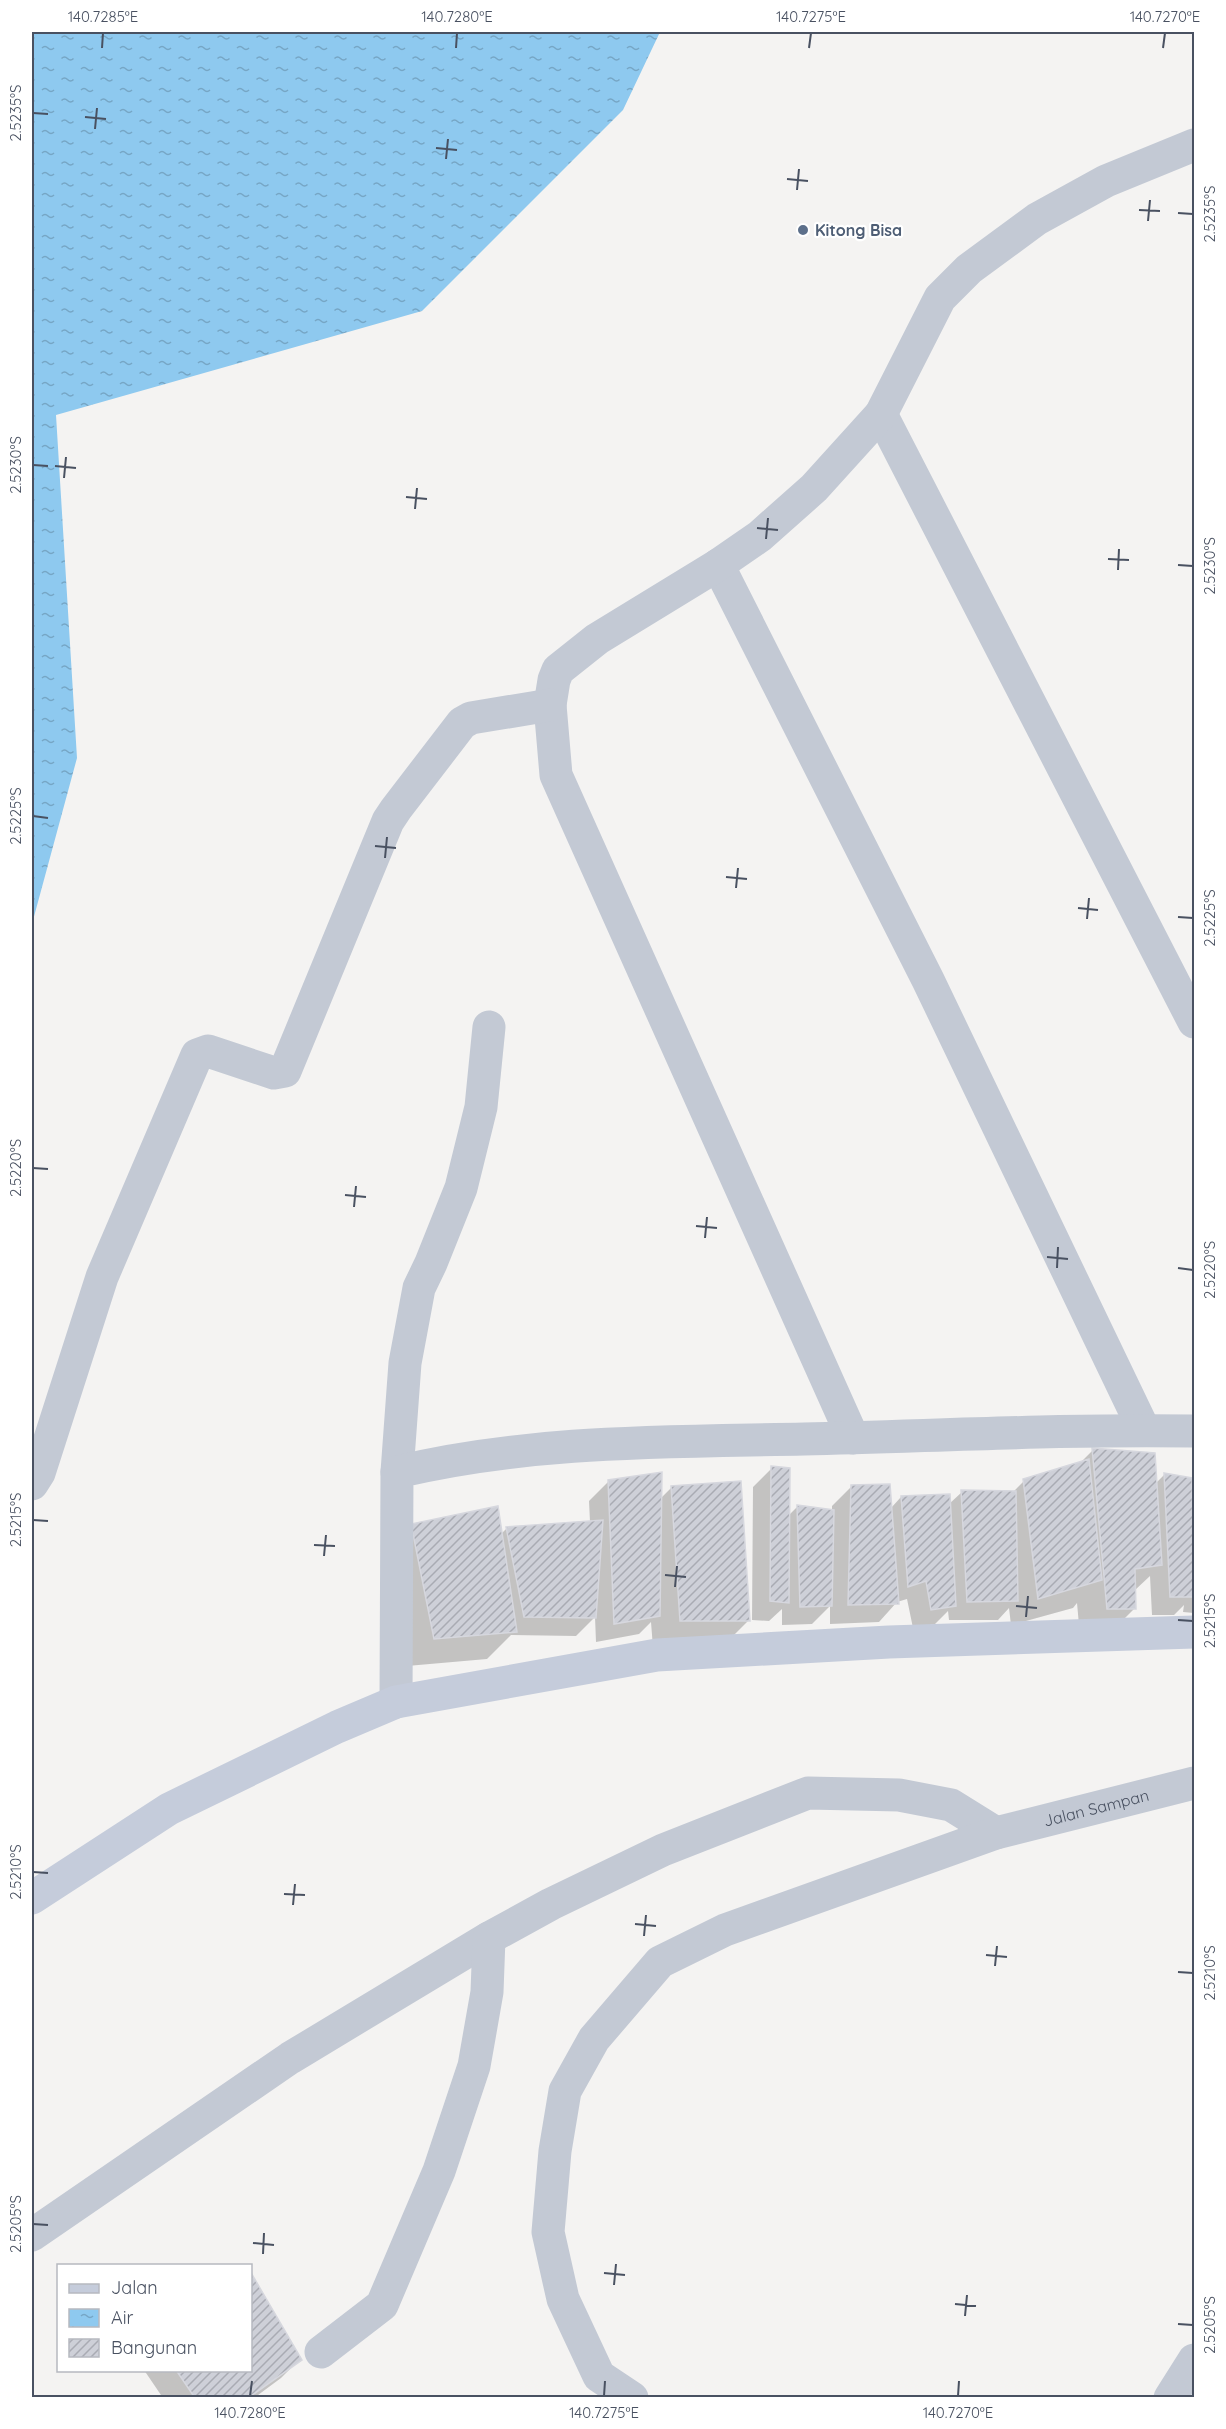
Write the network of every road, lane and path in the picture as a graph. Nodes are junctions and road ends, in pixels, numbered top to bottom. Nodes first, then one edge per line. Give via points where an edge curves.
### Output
1 (1194, 145) edge
2 (881, 414) junction
3 (718, 565) junction
4 (550, 705) junction
5 (1194, 1022) edge
6 (489, 1027) dead end
7 (1144, 1430) junction
8 (1194, 1431) edge
9 (853, 1438) junction
10 (397, 1472) junction
11 (32, 1484) edge
12 (1194, 1632) edge
13 (396, 1702) junction
14 (1194, 1783) edge
15 (996, 1833) junction
16 (32, 1898) edge
17 (489, 1938) junction
18 (32, 2235) edge
19 (321, 2352) dead end
20 (1194, 2360) edge
21 (632, 2397) edge
22 (1170, 2397) edge

1 - 2 street via 1106,181 1037,219 969,269 940,298
2 - 3 street via 814,488 760,536
2 - 5 street
3 - 4 street via 597,639 558,670
3 - 7 street via 928,980
4 - 9 street via 555,775
4 - 11 street via 471,718 462,723 396,809 285,1071 274,1073 208,1051 197,1055 102,1277 39,1473
6 - 10 street via 481,1107 461,1188 419,1288 405,1363
7 - 8 street
7 - 9 street
9 - 10 street via 543,1448 447,1460
10 - 13 street
12 - 13 street via 889,1642 657,1655
13 - 16 street via 169,1809
14 - 15 street, Jalan Sampan
15 - 17 street via 951,1805 898,1796 808,1793 663,1850
15 - 21 street, Jalan Sampan via 725,1930 660,1962 594,2039 565,2091 548,2232 563,2299 599,2376
17 - 18 street via 290,2058
17 - 19 street via 487,1992 474,2066 439,2171 382,2305
20 - 22 street

